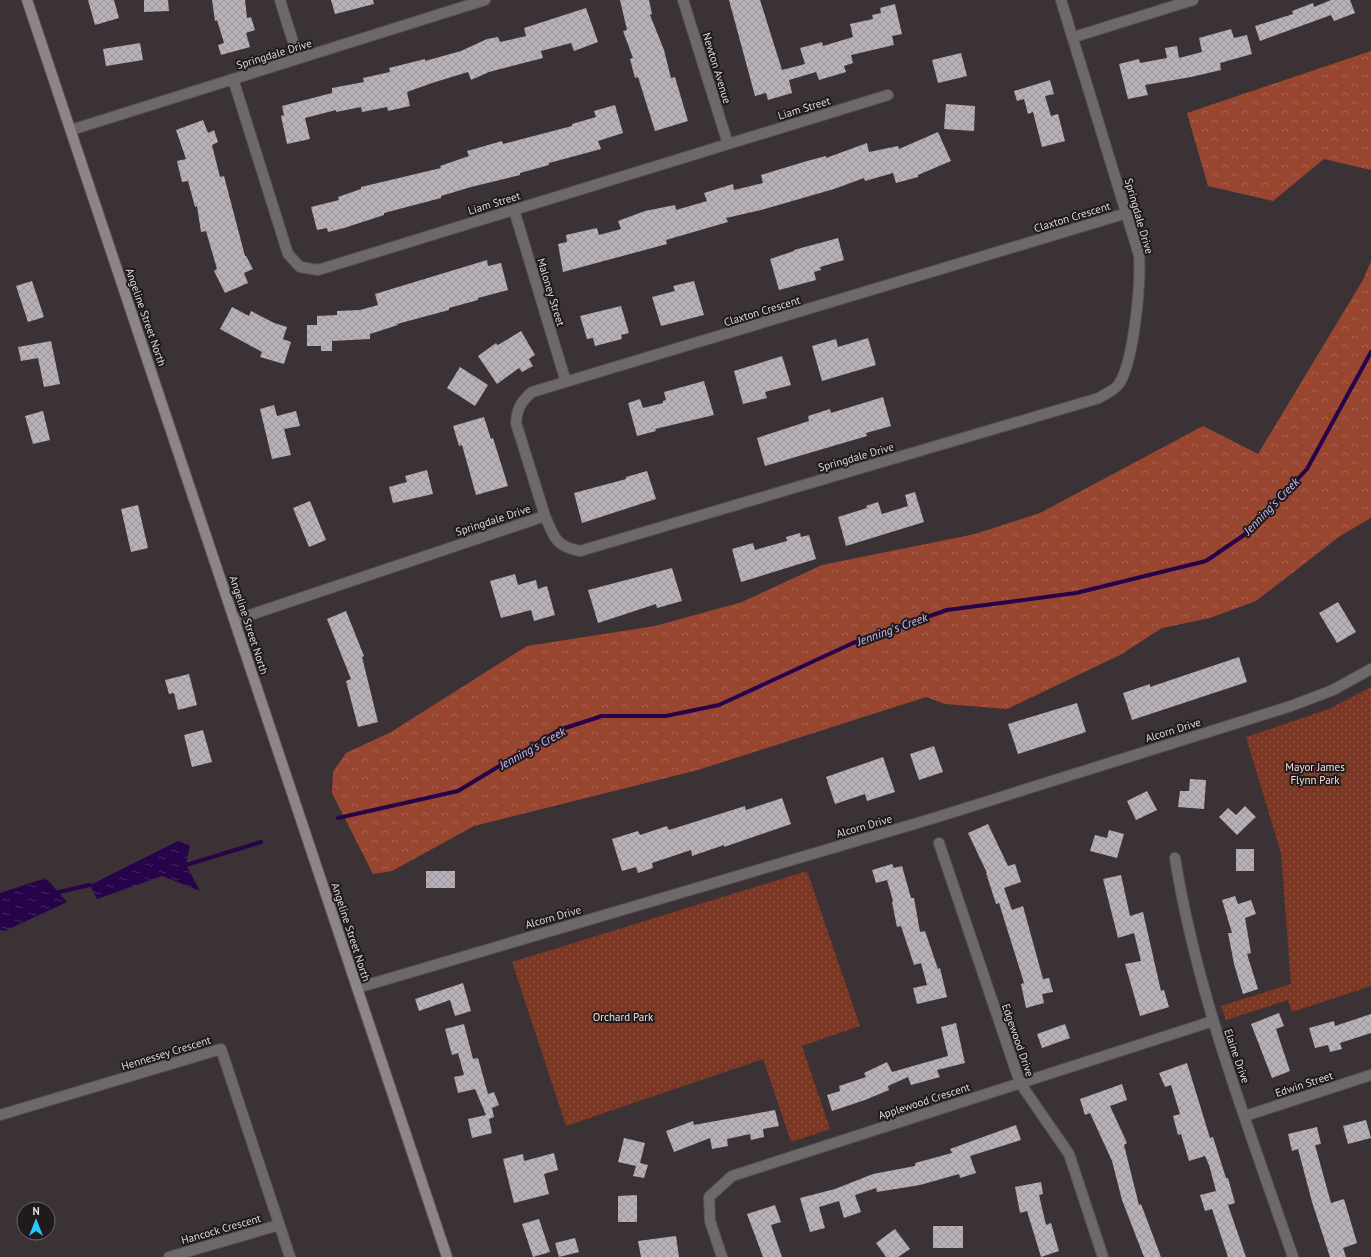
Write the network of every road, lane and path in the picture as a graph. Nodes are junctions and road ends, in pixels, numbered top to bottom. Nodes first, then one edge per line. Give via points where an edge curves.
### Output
1 (27, 0) edge
2 (280, 0) edge
3 (485, 0) edge
4 (682, 0) edge
5 (1061, 0) edge
6 (1193, 0) edge
7 (1074, 37) junction
8 (298, 58) junction
9 (233, 79) junction
10 (888, 95) dead end
11 (71, 130) junction
12 (728, 144) junction
13 (514, 210) junction
14 (1127, 214) junction
15 (566, 382) junction
16 (545, 516) junction
17 (235, 620) junction
18 (1371, 669) edge
19 (939, 843) dead end
20 (1175, 858) dead end
21 (357, 988) junction
22 (1213, 1021) junction
23 (1371, 1075) edge
24 (1020, 1083) junction
25 (0, 1115) edge
26 (1245, 1116) junction
27 (279, 1225) junction
28 (169, 1257) edge
29 (290, 1257) edge
30 (447, 1257) edge
31 (722, 1257) edge
32 (1103, 1257) edge
33 (1292, 1257) edge

1 - 11 main road, Angeline Street North
2 - 8 street
3 - 8 street, Springdale Drive
4 - 12 street, Newton Avenue
5 - 7 street, Springdale Drive
6 - 7 street
7 - 14 street, Springdale Drive
8 - 9 street, Springdale Drive
9 - 11 street, Springdale Drive
9 - 13 street, Liam Street via 288,254 300,267 318,270
10 - 12 street, Liam Street
11 - 17 main road, Angeline Street North
12 - 13 street, Liam Street
13 - 15 street, Maloney Street
14 - 15 street, Claxton Crescent
14 - 16 street, Springdale Drive via 1139,255 1141,275 1128,365 1118,386 1099,398 580,551 565,548 554,538
15 - 16 street, Claxton Crescent via 532,392 522,401 517,412 516,423
16 - 17 street, Springdale Drive
17 - 21 main road, Angeline Street North
18 - 21 street, Alcorn Drive via 1337,688 1291,706 939,817
19 - 24 street, Edgewood Drive
20 - 22 street, Elaine Drive via 1182,897
21 - 30 main road, Angeline Street North
22 - 24 street, Applewood Crescent
22 - 26 street, Elaine Drive
23 - 26 street, Edwin Street
24 - 31 street, Applewood Crescent via 732,1176 709,1197 710,1221
24 - 32 street, Edgewood Drive via 1069,1154
25 - 27 street, Hennessey Crescent via 221,1049
26 - 33 street, Elaine Drive
27 - 28 street, Hancock Crescent
27 - 29 street, Hennessey Crescent

